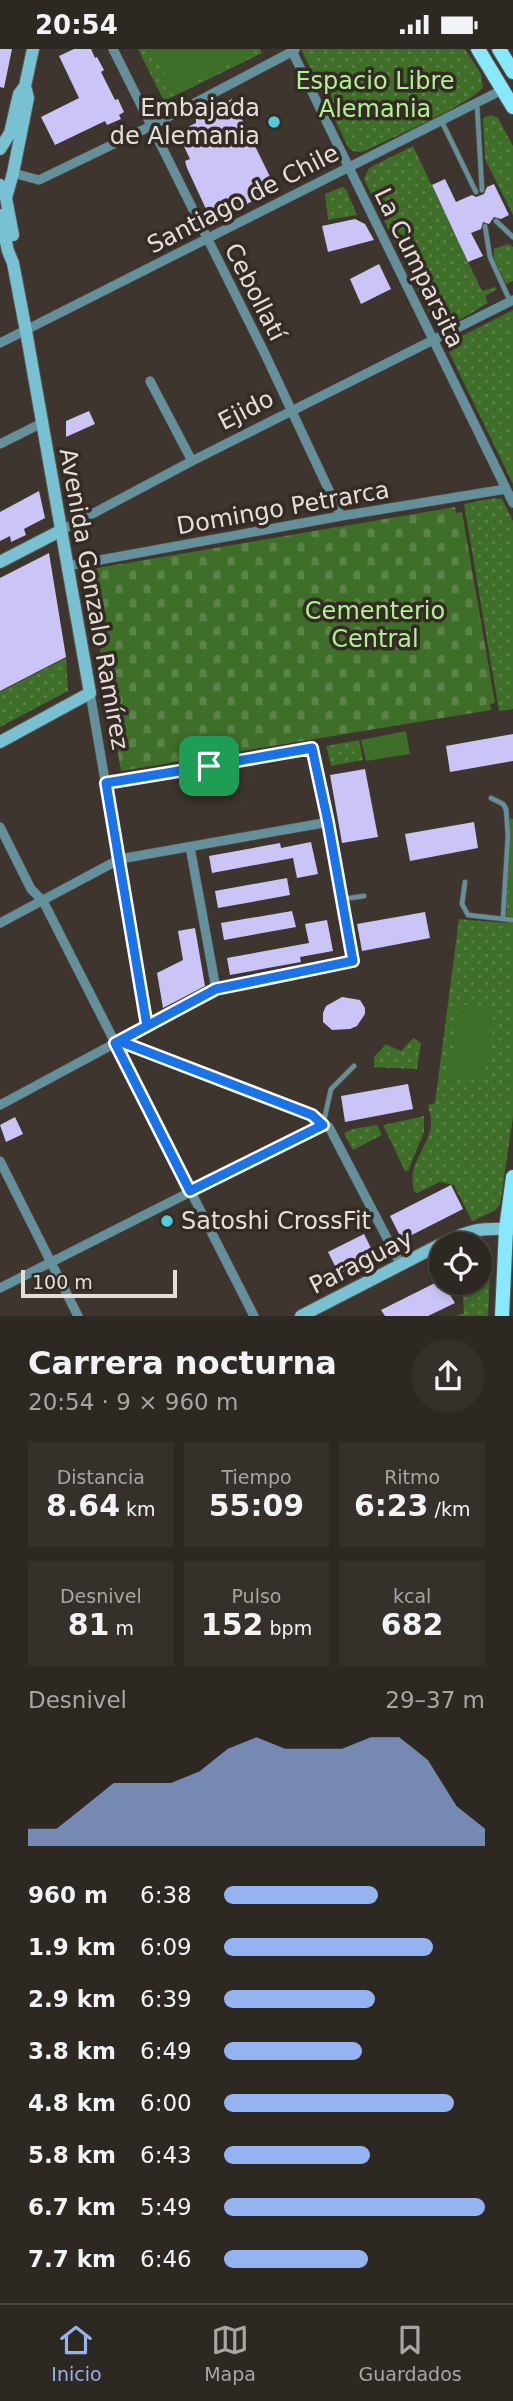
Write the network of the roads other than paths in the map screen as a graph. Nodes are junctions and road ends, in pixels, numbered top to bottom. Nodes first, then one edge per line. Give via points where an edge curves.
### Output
1 (33, 49) edge
2 (113, 49) edge
3 (478, 49) edge
4 (499, 49) edge
5 (293, 50) edge
6 (513, 72) edge
7 (25, 86) junction
8 (504, 89) junction
9 (477, 104) junction
10 (513, 107) edge
11 (442, 122) junction
12 (151, 125) junction
13 (0, 149) edge
14 (349, 167) junction
15 (13, 173) junction
16 (0, 185) edge
17 (6, 198) junction
18 (0, 215) edge
19 (496, 221) dead end
20 (485, 226) dead end
21 (513, 237) edge
22 (207, 240) junction
23 (13, 263) junction
24 (511, 301) edge
25 (26, 331) junction
26 (433, 341) junction
27 (0, 343) edge
28 (150, 381) dead end
29 (292, 411) junction
30 (41, 423) junction
31 (0, 444) edge
32 (192, 461) junction
33 (506, 489) junction
34 (513, 503) edge
35 (341, 516) junction
36 (60, 531) junction
37 (0, 562) edge
38 (67, 566) junction
39 (90, 693) junction
40 (0, 742) edge
41 (106, 783) junction
42 (491, 797) dead end
43 (328, 822) junction
44 (0, 827) edge
45 (190, 846) junction
46 (120, 859) junction
47 (465, 882) dead end
48 (364, 896) dead end
49 (342, 900) junction
50 (43, 901) junction
51 (503, 918) junction
52 (513, 920) edge
53 (0, 923) edge
54 (216, 989) junction
55 (147, 1026) junction
56 (117, 1042) junction
57 (354, 1066) dead end
58 (0, 1105) edge
59 (323, 1125) junction
60 (0, 1160) edge
61 (513, 1177) edge
62 (190, 1191) junction
63 (510, 1229) edge
64 (467, 1232) edge
65 (429, 1250) edge
66 (51, 1262) junction
67 (401, 1265) junction
68 (0, 1288) edge
69 (78, 1316) edge
70 (254, 1316) edge
71 (300, 1316) edge
72 (502, 1316) edge

1 - 7 street
2 - 12 street, Cebollatí
3 - 8 main road
4 - 6 main road
5 - 12 street
5 - 14 street, La Cumparsita
7 - 13 street
7 - 15 street via 28,98
8 - 9 street, Santiago de Chile
8 - 10 main road
9 - 11 street, Santiago de Chile
9 - 11 lane via 479,191
11 - 14 street, Santiago de Chile
12 - 15 street via 39,180
12 - 22 street, Cebollatí
14 - 22 street, Santiago de Chile
14 - 26 street, La Cumparsita
15 - 17 street
16 - 17 street, Avenida Gonzalo Ramírez
17 - 23 street, Avenida Gonzalo Ramírez via 16,250
18 - 23 street, Avenida Gonzalo Ramírez
19 - 21 lane
20 - 24 lane via 490,257
22 - 25 street, Santiago de Chile
22 - 29 street, Cebollatí
23 - 25 street, Avenida Gonzalo Ramírez
24 - 26 street, Ejido
25 - 27 street, Santiago de Chile
25 - 30 street, Avenida Gonzalo Ramírez
26 - 29 street, Ejido
26 - 33 street, La Cumparsita
28 - 32 street
29 - 32 street, Ejido
29 - 35 street, Cebollatí
30 - 31 street
30 - 36 street, Avenida Gonzalo Ramírez
32 - 36 street, Ejido
33 - 34 street, La Cumparsita
33 - 35 street, Domingo Petrarca
35 - 38 street, Domingo Petrarca
36 - 37 street, Ejido
36 - 38 street, Avenida Gonzalo Ramírez
38 - 39 street, Avenida Gonzalo Ramírez
39 - 40 street
39 - 41 street, Avenida Gonzalo Ramírez
41 - 43 street via 312,748
41 - 46 street, Avenida Gonzalo Ramírez
42 - 51 lane via 503,804 508,822
43 - 45 street
43 - 49 street
44 - 50 street via 31,889
45 - 46 street
45 - 54 street
46 - 50 street
46 - 55 street, Avenida Gonzalo Ramírez
47 - 51 lane via 462,904 467,915
48 - 49 lane
49 - 54 street via 353,961
50 - 53 street
50 - 56 street
51 - 52 lane
54 - 55 street
55 - 56 street
56 - 58 street
56 - 59 street via 312,1115
56 - 62 street
57 - 59 lane via 331,1089
59 - 62 street
59 - 67 street via 334,1134
60 - 66 street
61 - 63 main road
62 - 66 street
62 - 70 street
63 - 64 street, Paraguay
63 - 72 main road
65 - 67 street, Paraguay
66 - 68 street
66 - 69 street
67 - 71 street, Paraguay

